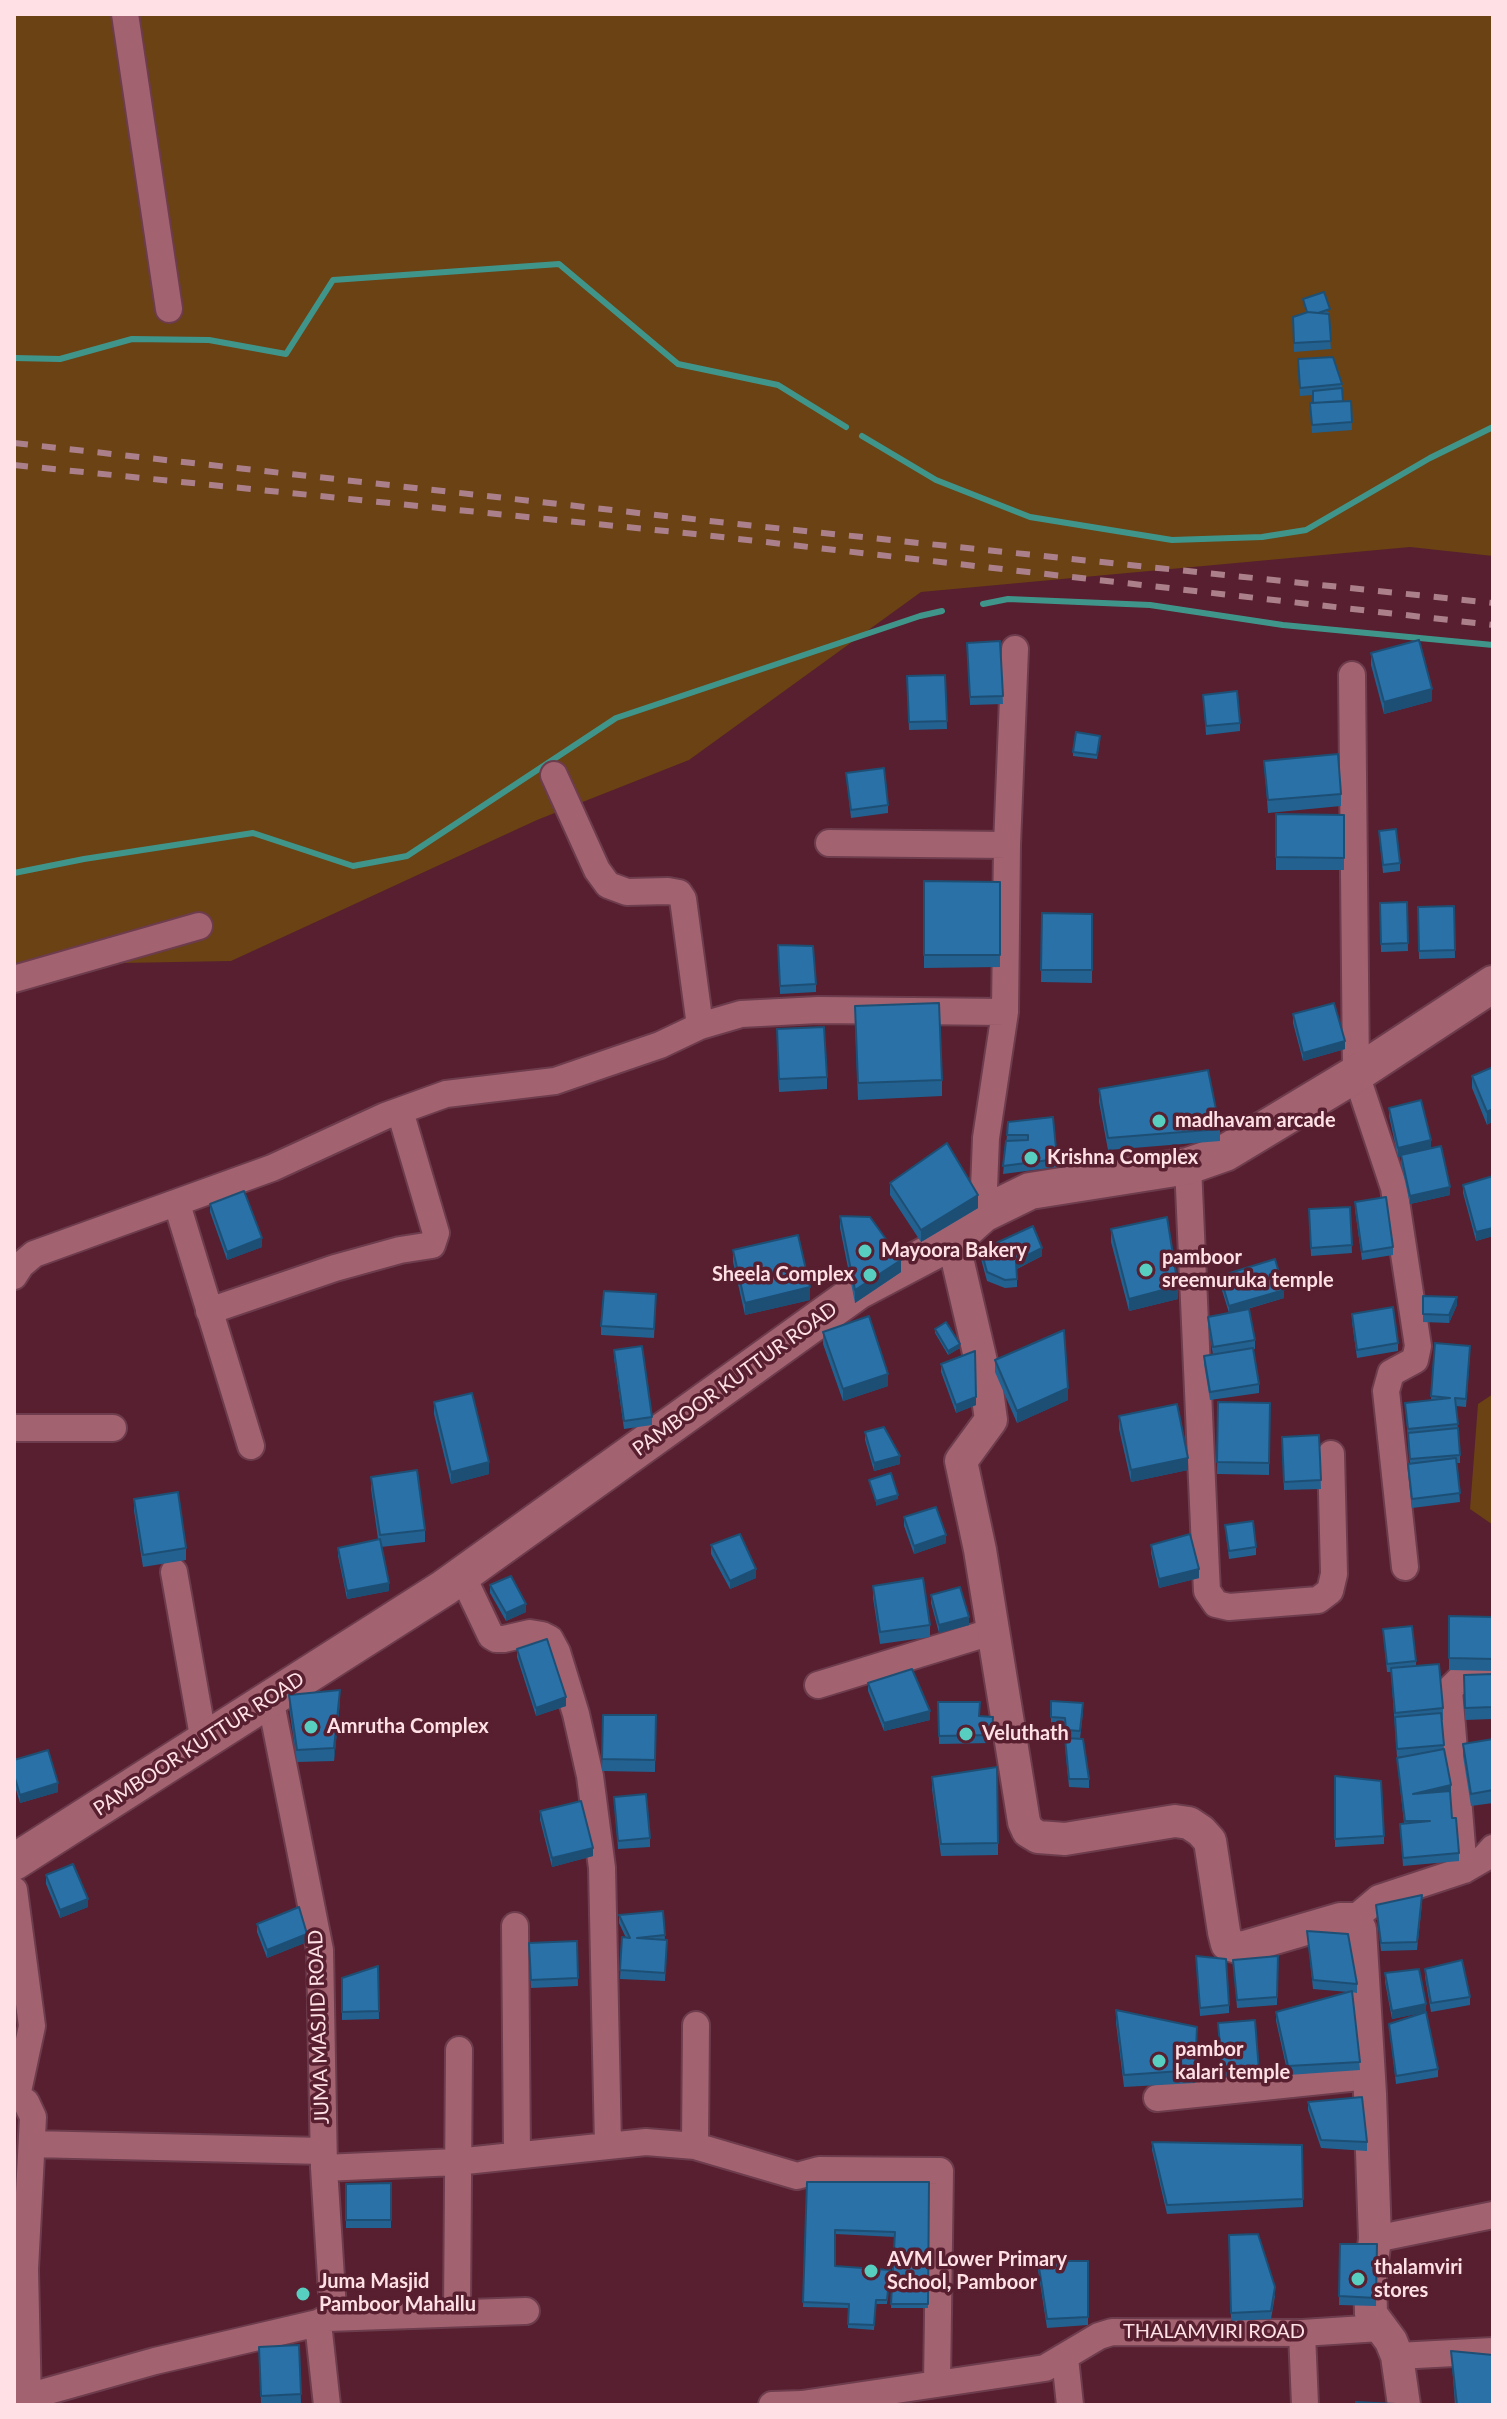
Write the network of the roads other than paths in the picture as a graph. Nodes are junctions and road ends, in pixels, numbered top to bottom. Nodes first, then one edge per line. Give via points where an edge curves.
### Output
1 (125, 14) edge
2 (169, 309) dead end
3 (1015, 649) dead end
4 (1352, 675) dead end
5 (554, 775) dead end
6 (829, 843) dead end
7 (1007, 845) junction
8 (199, 926) dead end
9 (14, 979) edge
10 (1493, 984) edge
11 (1005, 1012) junction
12 (700, 1026) junction
13 (1356, 1074) junction
14 (400, 1111) junction
15 (1188, 1166) junction
16 (177, 1204) junction
17 (983, 1214) junction
18 (953, 1241) junction
19 (14, 1276) edge
20 (209, 1311) junction
21 (14, 1428) edge
22 (113, 1428) dead end
23 (251, 1446) dead end
24 (1331, 1454) dead end
25 (1405, 1567) dead end
26 (174, 1572) dead end
27 (462, 1575) junction
28 (991, 1632) junction
29 (1493, 1679) edge
30 (818, 1685) dead end
31 (270, 1698) junction
32 (204, 1742) junction
33 (1493, 1848) edge
34 (14, 1862) edge
35 (1464, 1870) junction
36 (14, 1890) edge
37 (1354, 1919) junction
38 (515, 1926) dead end
39 (696, 2025) dead end
40 (459, 2050) dead end
41 (1369, 2076) junction
42 (16, 2096) edge
43 (1157, 2098) dead end
44 (32, 2144) junction
45 (608, 2145) junction
46 (695, 2146) junction
47 (517, 2155) junction
48 (323, 2159) junction
49 (456, 2162) junction
50 (1493, 2215) edge
51 (1375, 2239) junction
52 (526, 2311) dead end
53 (457, 2313) junction
54 (323, 2321) junction
55 (1380, 2328) junction
56 (1302, 2333) junction
57 (1493, 2351) edge
58 (1397, 2356) junction
59 (1065, 2358) junction
60 (937, 2384) junction
61 (27, 2401) edge
62 (327, 2405) edge
63 (772, 2405) edge
64 (1070, 2405) edge
65 (1305, 2405) edge
66 (1404, 2405) edge

1 - 2 street
3 - 7 street
4 - 13 street
5 - 12 street via 608,885 627,892 679,893 683,899
6 - 7 street
7 - 11 street
8 - 9 street
10 - 13 main road, PAMBOOR KUTTUR ROAD
11 - 12 street via 818,1010 741,1014
11 - 17 street via 986,1138
12 - 14 street via 555,1081 446,1094
13 - 15 main road, PAMBOOR KUTTUR ROAD via 1225,1153
13 - 25 street via 1394,1188 1418,1346 1415,1360 1391,1373 1386,1391
14 - 16 street
14 - 20 street via 436,1233 432,1245 335,1268
15 - 17 main road, PAMBOOR KUTTUR ROAD via 1030,1191
15 - 24 street via 1206,1581 1216,1604 1318,1600 1330,1591
16 - 19 street via 34,1254
16 - 20 street
17 - 18 main road, PAMBOOR KUTTUR ROAD
18 - 27 main road, PAMBOOR KUTTUR ROAD via 858,1291
18 - 28 street via 991,1420 961,1461
20 - 23 street
21 - 22 street
26 - 32 street
27 - 31 main road, PAMBOOR KUTTUR ROAD
27 - 45 street via 491,1636 530,1633 550,1639 576,1714 602,1868
28 - 30 street
28 - 37 street via 1028,1831 1065,1839 1189,1823 1210,1841 1227,1944 1241,1948
29 - 35 street via 1459,1680 1449,1690
31 - 32 main road, PAMBOOR KUTTUR ROAD
31 - 48 street, JUMA MASJID ROAD via 320,1950
32 - 34 main road, PAMBOOR KUTTUR ROAD
33 - 35 street
35 - 37 street via 1379,1898
36 - 42 street via 32,2026
37 - 41 street via 1360,1929
38 - 47 street
39 - 46 street
40 - 49 street
41 - 43 street
41 - 51 street
42 - 44 street via 33,2117
44 - 48 street
44 - 61 street via 25,2269
45 - 46 street
45 - 47 street
46 - 60 street via 797,2176 819,2170 940,2171
47 - 49 street
48 - 49 street
48 - 54 street, JUMA MASJID ROAD via 333,2309
49 - 53 street
50 - 51 street
51 - 55 street via 1371,2314
52 - 53 street
53 - 54 street
54 - 61 street via 155,2361
54 - 62 street, JUMA MASJID ROAD
55 - 56 street, THALAMVIRI ROAD
55 - 58 street
56 - 59 street, THALAMVIRI ROAD via 1112,2332
56 - 65 street
57 - 58 street
58 - 66 street
59 - 60 street, THALAMVIRI ROAD via 1045,2368
59 - 64 street
60 - 63 street, THALAMVIRI ROAD

